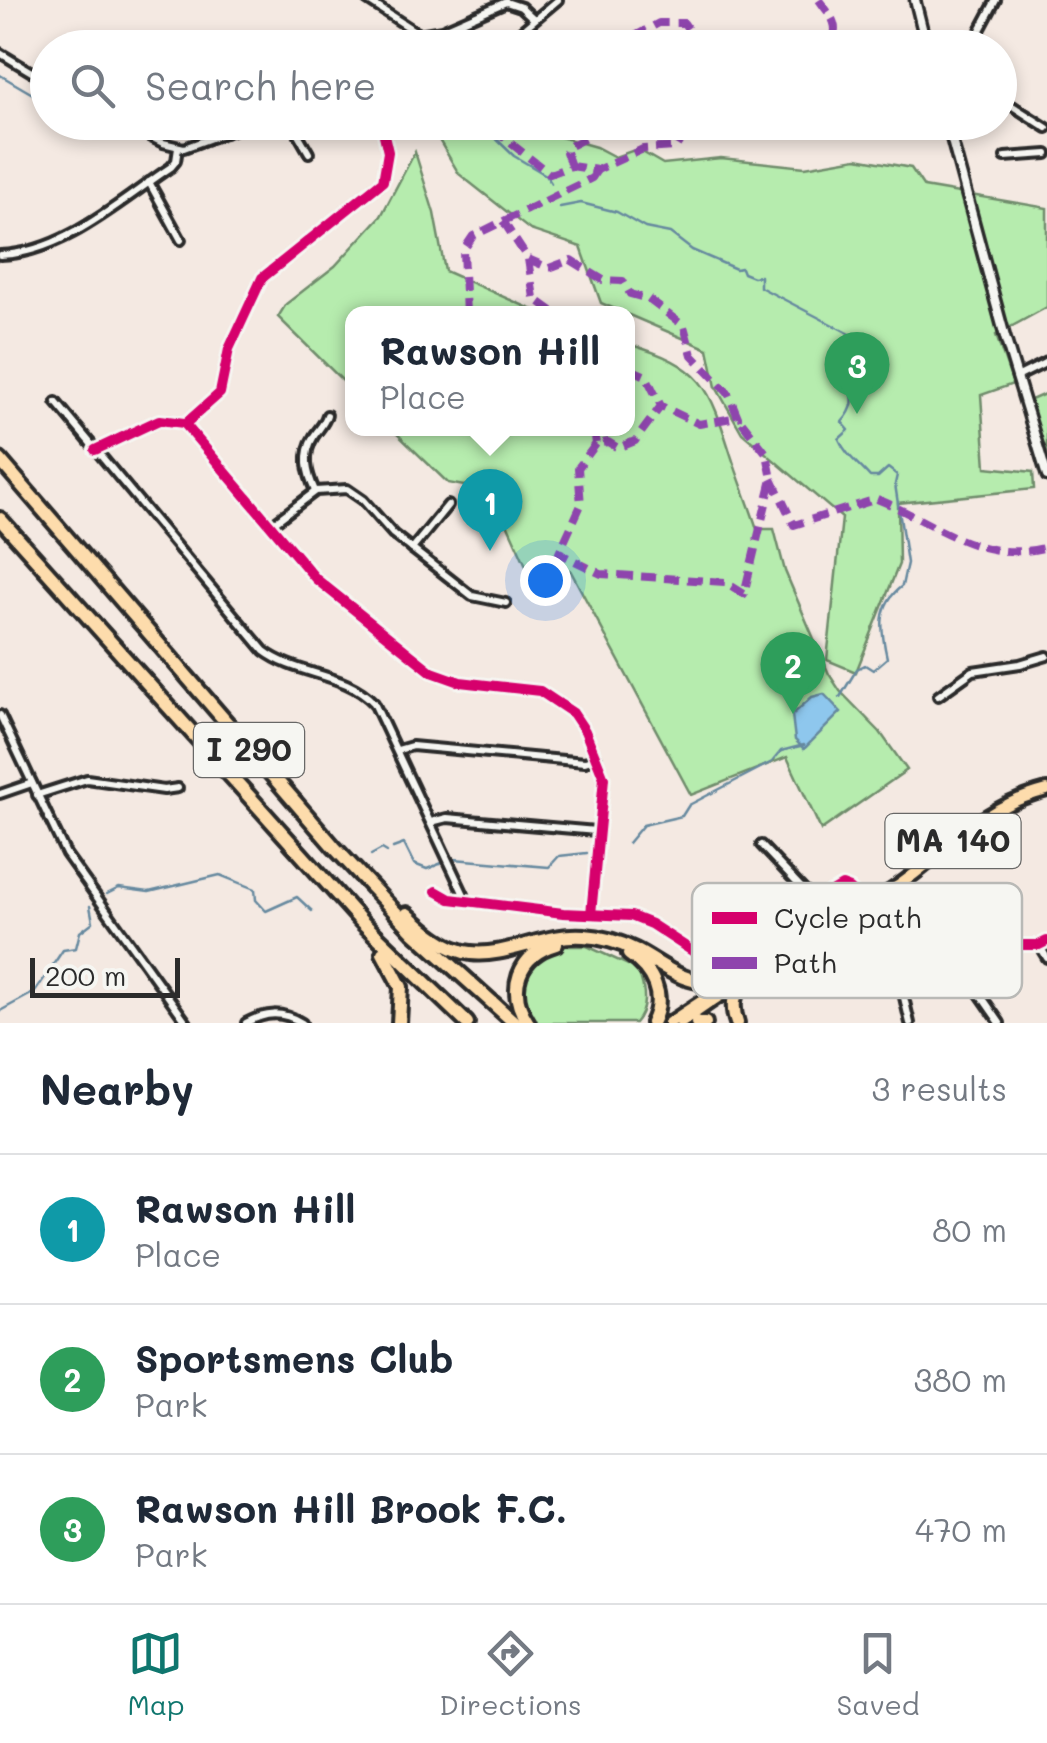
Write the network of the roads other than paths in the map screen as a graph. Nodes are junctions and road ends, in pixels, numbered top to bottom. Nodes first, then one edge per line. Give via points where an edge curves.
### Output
1 (367, 0) edge
2 (558, 0) edge
3 (915, 0) edge
4 (996, 0) edge
5 (534, 19) junction
6 (413, 30) edge
7 (442, 30) edge
8 (521, 30) edge
9 (923, 30) edge
10 (980, 30) edge
11 (0, 54) edge
12 (30, 72) edge
13 (1017, 109) edge
14 (1047, 128) edge
15 (160, 140) edge
16 (209, 140) edge
17 (301, 140) edge
18 (385, 140) edge
19 (953, 140) edge
20 (178, 148) junction
21 (309, 153) dead end
22 (1047, 154) edge
23 (1004, 157) dead end
24 (148, 182) junction
25 (181, 240) dead end
26 (0, 255) edge
27 (1047, 362) edge
28 (1017, 378) junction
29 (56, 402) dead end
30 (327, 415) dead end
31 (185, 424) junction
32 (96, 450) junction
33 (0, 460) edge
34 (1047, 476) edge
35 (315, 491) junction
36 (448, 505) dead end
37 (0, 518) edge
38 (271, 525) junction
39 (412, 548) junction
40 (506, 603) dead end
41 (1047, 656) edge
42 (938, 696) dead end
43 (0, 715) edge
44 (398, 750) junction
45 (597, 758) junction
46 (32, 783) junction
47 (178, 788) dead end
48 (1047, 790) edge
49 (0, 794) edge
50 (37, 795) junction
51 (431, 822) junction
52 (596, 831) junction
53 (761, 845) dead end
54 (346, 860) junction
55 (797, 883) edge
56 (902, 883) edge
57 (436, 890) dead end
58 (467, 901) junction
59 (591, 914) junction
60 (362, 922) junction
61 (1043, 943) edge
62 (692, 951) edge
63 (1047, 958) edge
64 (692, 979) edge
65 (709, 998) edge
66 (714, 998) edge
67 (735, 998) edge
68 (904, 998) edge
69 (983, 998) edge
70 (186, 1023) edge
71 (246, 1023) edge
72 (302, 1023) edge
73 (398, 1023) edge
74 (467, 1023) edge
75 (516, 1023) edge
76 (528, 1023) edge
77 (652, 1023) edge
78 (670, 1023) edge
79 (681, 1023) edge
80 (697, 1023) edge
81 (705, 1023) edge
82 (737, 1023) edge
83 (910, 1023) edge
84 (1000, 1023) edge

1 - 6 street
2 - 5 street
3 - 9 street
4 - 10 street
5 - 7 street via 506,2
5 - 8 street
11 - 12 street
13 - 14 street
15 - 20 street
16 - 20 street
17 - 21 street
18 - 31 street via 383,180 262,278 230,346 222,388
19 - 28 street
20 - 24 street via 174,165
22 - 23 street
24 - 25 street
24 - 26 street via 48,245
27 - 28 street
28 - 34 street
29 - 32 street
30 - 35 street via 307,456
31 - 32 street via 161,419
31 - 38 street
32 - 44 street via 264,652 360,690 378,708
33 - 54 highway, I 290
35 - 38 street
35 - 39 street via 355,493
36 - 39 street
37 - 60 highway, I 290
38 - 45 street via 328,591 430,671 460,682 547,694 574,714
39 - 40 street via 472,596
41 - 42 street via 973,672
43 - 46 street
44 - 45 street
44 - 51 street
45 - 52 street via 604,787
46 - 49 street
46 - 50 street
47 - 50 street via 87,778
48 - 56 main road, MA 140 via 981,818
50 - 70 street via 70,859
51 - 52 street
51 - 58 street
52 - 59 street
53 - 55 street
54 - 64 highway via 413,920 460,951 587,936 621,943
54 - 75 highway, I 290 via 422,940
57 - 58 street
58 - 59 street
59 - 62 street via 636,917
60 - 73 highway via 399,981
60 - 74 highway, I 290
61 - 63 street
65 - 78 main road, MA 140
66 - 79 main road, MA 140
67 - 82 highway
68 - 83 street
69 - 84 street
71 - 72 street via 278,1014
76 - 77 highway via 516,993 521,967 544,948 576,942 621,950 644,966 658,996
80 - 81 highway

